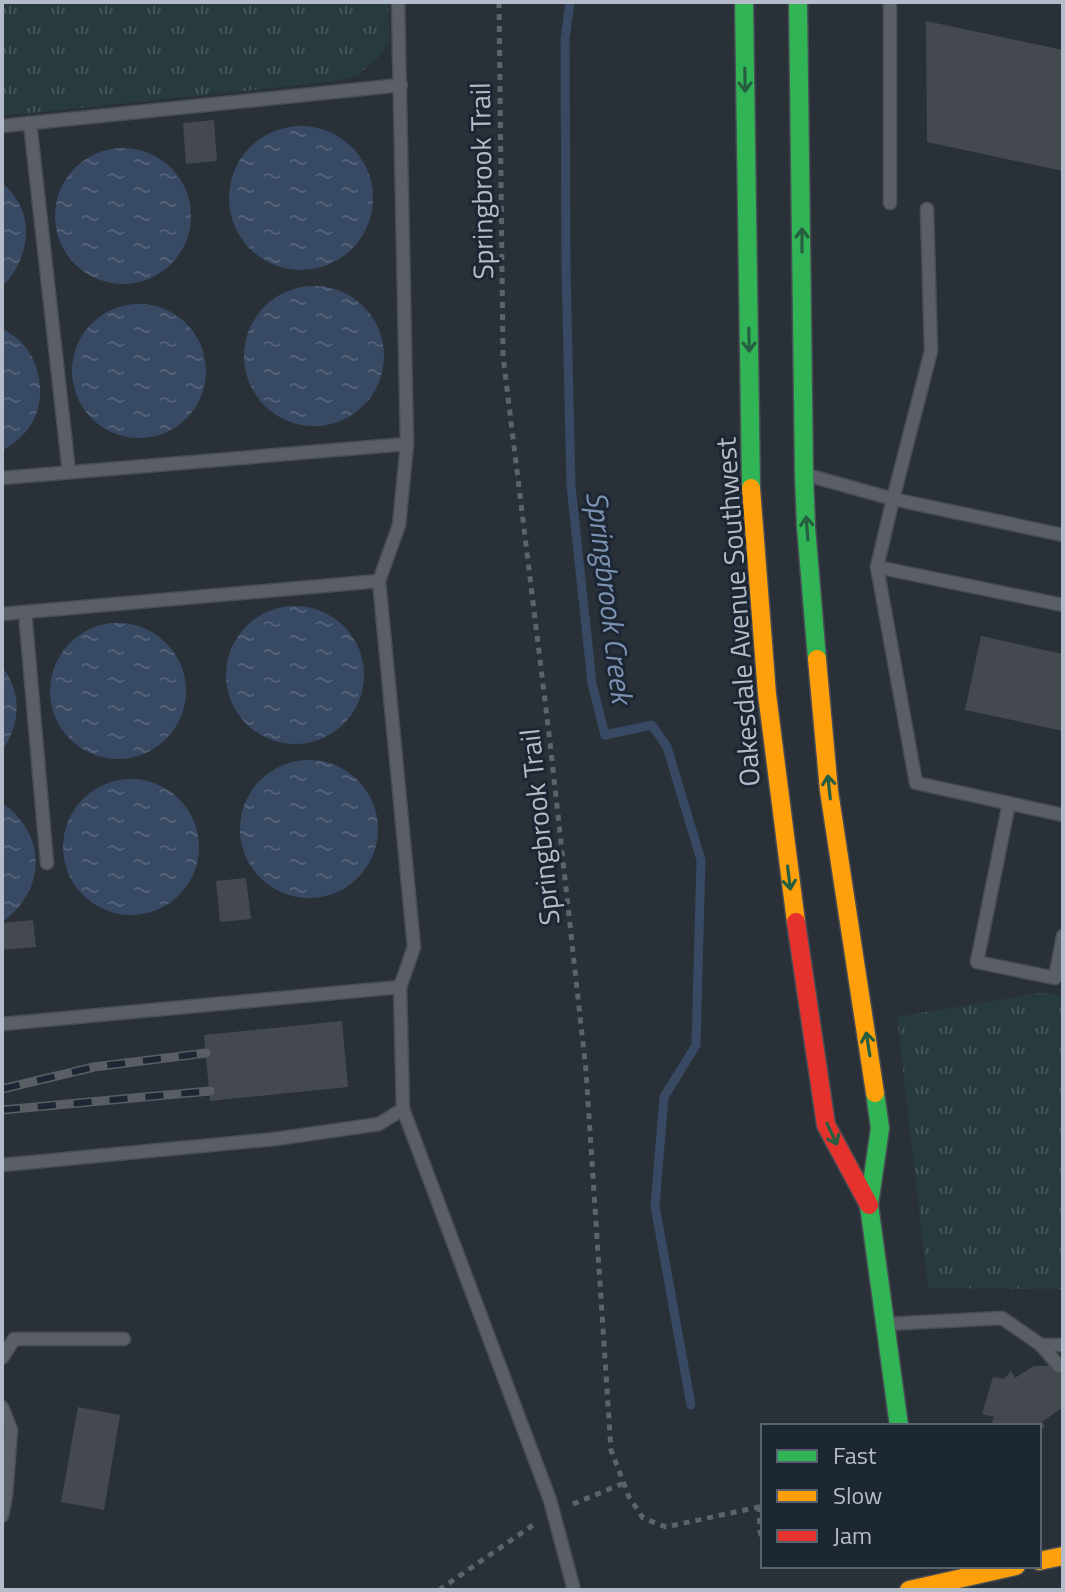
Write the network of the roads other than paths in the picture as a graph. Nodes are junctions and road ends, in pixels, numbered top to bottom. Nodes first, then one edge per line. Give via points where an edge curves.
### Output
1 (398, 2) edge
2 (744, 2) edge
3 (798, 2) edge
4 (890, 2) edge
5 (401, 85) junction
6 (30, 123) junction
7 (2, 126) edge
8 (890, 203) dead end
9 (927, 209) dead end
10 (407, 444) junction
11 (69, 472) junction
12 (804, 474) junction
13 (2, 478) edge
14 (893, 499) junction
15 (786, 501) dead end
16 (1063, 535) edge
17 (877, 567) junction
18 (379, 581) junction
19 (1063, 605) edge
20 (25, 612) junction
21 (2, 614) edge
22 (794, 764) dead end
23 (1009, 803) junction
24 (1063, 815) edge
25 (784, 837) junction
26 (47, 863) dead end
27 (1063, 936) edge
28 (400, 987) junction
29 (2, 1024) edge
30 (403, 1109) junction
31 (2, 1165) edge
32 (869, 1205) junction
33 (885, 1324) junction
34 (124, 1339) dead end
35 (1041, 1345) junction
36 (1063, 1345) edge
37 (2, 1358) edge
38 (1059, 1366) dead end
39 (2, 1407) edge
40 (899, 1424) edge
41 (2, 1516) edge
42 (1063, 1556) edge
43 (1041, 1561) edge
44 (922, 1568) edge
45 (1008, 1568) edge
46 (920, 1589) edge
47 (574, 1590) edge

1 - 5 lane
2 -> 25 street, Oakesdale Avenue Southwest via 751,487
12 -> 3 street, Oakesdale Avenue Southwest
4 - 8 lane
5 - 6 lane
5 - 10 lane
6 - 7 lane
6 - 11 lane
9 - 14 lane via 931,351
10 - 11 lane
10 - 18 lane via 399,525
11 - 13 lane
12 - 14 lane
12 - 15 street
32 -> 12 street, Oakesdale Avenue Southwest via 880,1128 829,791
14 - 16 lane
14 - 17 lane
17 - 19 lane
17 - 23 lane via 916,783
18 - 20 lane
18 - 28 lane via 414,947
20 - 21 lane
20 - 26 lane
22 - 25 street
23 - 24 lane
23 - 27 lane via 977,962 1055,978
25 -> 32 street, Oakesdale Avenue Southwest via 826,1125
28 - 29 lane
28 - 30 lane
30 - 31 lane via 379,1124 275,1139
30 - 47 lane via 553,1511
32 - 33 street, Oakesdale Avenue Southwest
33 - 35 lane via 1002,1318
33 - 40 street, Oakesdale Avenue Southwest
34 - 37 lane via 14,1339
35 - 36 lane
35 - 38 lane
39 - 41 lane via 11,1430
42 - 43 street
44 - 46 street
45 - 46 street

